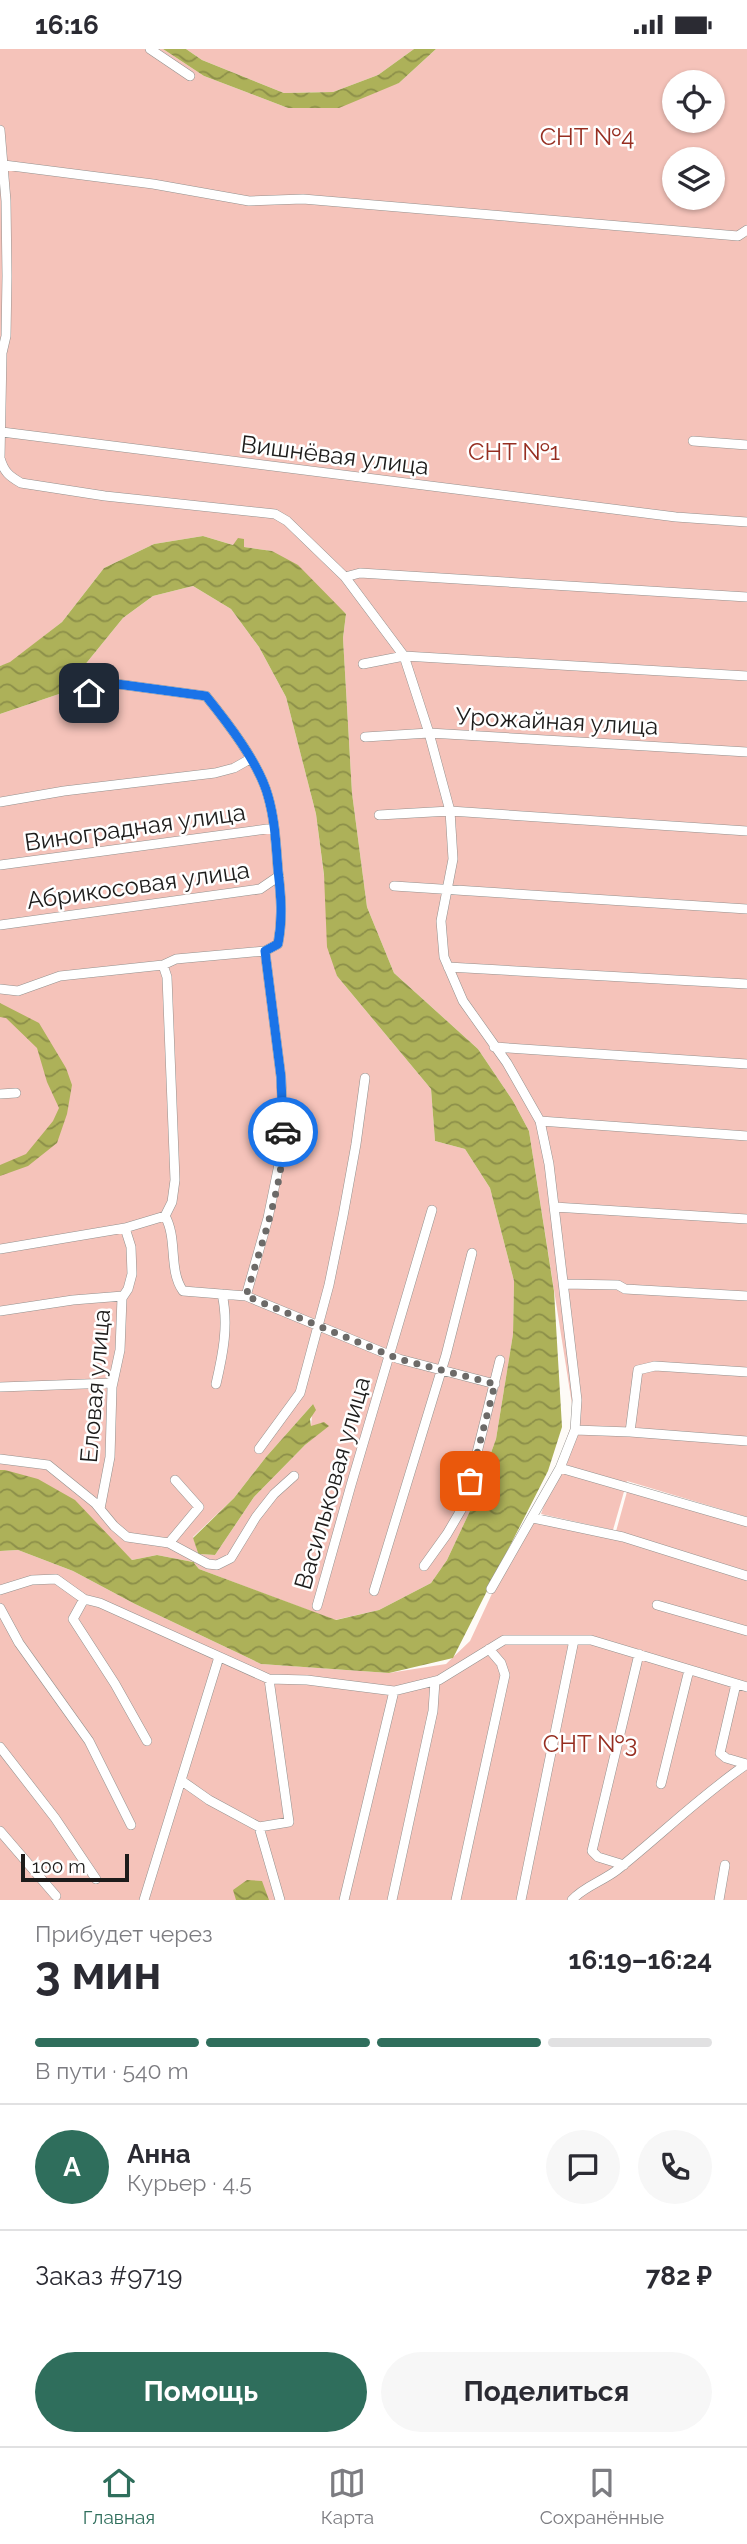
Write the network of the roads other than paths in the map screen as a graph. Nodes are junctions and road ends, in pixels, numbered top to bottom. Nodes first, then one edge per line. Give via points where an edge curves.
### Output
1 (150, 49) edge
2 (190, 76) dead end
3 (0, 130) edge
4 (1, 143) edge
5 (4, 165) junction
6 (747, 230) edge
7 (2, 432) junction
8 (693, 441) dead end
9 (747, 445) edge
10 (1, 469) edge
11 (747, 522) edge
12 (345, 577) junction
13 (747, 597) edge
14 (404, 656) junction
15 (363, 664) dead end
16 (747, 676) edge
17 (69, 693) dead end
18 (429, 733) junction
19 (365, 737) dead end
20 (747, 752) edge
21 (250, 759) junction
22 (0, 802) edge
23 (450, 811) junction
24 (379, 815) dead end
25 (274, 828) junction
26 (747, 831) edge
27 (0, 865) edge
28 (279, 876) junction
29 (394, 886) dead end
30 (448, 888) junction
31 (747, 909) edge
32 (0, 925) edge
33 (265, 951) junction
34 (163, 965) junction
35 (448, 967) junction
36 (747, 984) edge
37 (0, 989) edge
38 (494, 1047) junction
39 (747, 1064) edge
40 (365, 1078) dead end
41 (16, 1093) dead end
42 (0, 1094) edge
43 (540, 1121) junction
44 (747, 1136) edge
45 (554, 1207) junction
46 (432, 1210) dead end
47 (166, 1216) junction
48 (747, 1219) edge
49 (125, 1228) junction
50 (0, 1249) edge
51 (472, 1254) dead end
52 (564, 1284) junction
53 (222, 1294) junction
54 (123, 1296) junction
55 (246, 1296) junction
56 (747, 1296) edge
57 (0, 1311) edge
58 (318, 1325) junction
59 (390, 1355) junction
60 (500, 1360) dead end
61 (442, 1370) junction
62 (747, 1372) edge
63 (113, 1383) junction
64 (216, 1384) dead end
65 (495, 1384) junction
66 (0, 1387) edge
67 (575, 1430) junction
68 (630, 1432) junction
69 (747, 1441) edge
70 (259, 1449) dead end
71 (0, 1459) edge
72 (560, 1468) junction
73 (295, 1475) dead end
74 (175, 1480) dead end
75 (100, 1509) junction
76 (533, 1518) junction
77 (747, 1521) edge
78 (169, 1543) junction
79 (424, 1566) dead end
80 (747, 1576) edge
81 (491, 1589) dead end
82 (0, 1590) edge
83 (374, 1591) dead end
84 (84, 1599) junction
85 (657, 1605) dead end
86 (317, 1606) dead end
87 (0, 1608) edge
88 (747, 1631) edge
89 (573, 1640) junction
90 (489, 1649) junction
91 (639, 1654) junction
92 (219, 1657) junction
93 (689, 1669) junction
94 (269, 1679) junction
95 (435, 1681) junction
96 (736, 1684) junction
97 (747, 1687) edge
98 (394, 1691) junction
99 (147, 1741) dead end
100 (0, 1747) edge
101 (747, 1764) edge
102 (182, 1781) junction
103 (660, 1784) dead end
104 (131, 1825) dead end
105 (259, 1828) junction
106 (0, 1831) edge
107 (624, 1864) junction
108 (725, 1865) dead end
109 (96, 1879) dead end
110 (56, 1896) dead end
111 (144, 1900) edge
112 (280, 1900) edge
113 (344, 1900) edge
114 (392, 1900) edge
115 (456, 1900) edge
116 (522, 1900) edge
117 (572, 1900) edge
118 (719, 1900) edge

1 - 2 street
3 - 4 street
4 - 5 street
5 - 6 street via 249,201 303,199 738,236
5 - 7 street
7 - 10 street
7 - 11 street, Вишнёвая улица via 676,517
8 - 9 street
10 - 12 street via 21,482 54,489 275,514
12 - 13 street via 360,573
12 - 14 street
14 - 15 street
14 - 16 street
14 - 18 street
17 - 21 street via 109,693 117,684 206,696
18 - 19 street, Урожайная улица
18 - 20 street, Урожайная улица
18 - 23 street
21 - 22 street via 215,773
21 - 25 street via 268,793
23 - 24 street
23 - 26 street
23 - 30 street via 453,859
25 - 27 street, Виноградная улица
25 - 28 street
28 - 32 street, Абрикосовая улица via 260,889
28 - 33 street via 283,920 278,944
29 - 30 street
30 - 31 street
30 - 35 street via 441,921
33 - 34 street
33 - 55 street via 284,1140
34 - 37 street via 81,973 18,991
34 - 47 street via 175,1180
35 - 36 street
35 - 38 street via 463,1001
38 - 39 street
38 - 43 street
40 - 58 street via 345,1204
41 - 42 street
43 - 44 street
43 - 45 street
45 - 48 street
45 - 52 street
46 - 59 street, Васильковая улица
47 - 49 street
47 - 53 street via 183,1291
49 - 50 street
49 - 54 street, Еловая улица via 132,1274
51 - 61 street
52 - 56 street
52 - 67 street via 577,1400
53 - 55 street
53 - 64 street via 225,1332
54 - 57 street
54 - 63 street, Еловая улица
55 - 58 street
58 - 59 street
58 - 70 street via 300,1393
59 - 61 street
59 - 86 street, Васильковая улица
60 - 65 street
61 - 65 street
61 - 83 street
62 - 68 street via 655,1366 638,1370
63 - 66 street
63 - 75 street, Еловая улица via 110,1457
65 - 79 street via 464,1505
67 - 68 street
67 - 72 street
68 - 69 street
71 - 75 street via 48,1465
72 - 76 street
72 - 77 street
73 - 78 street via 274,1494 230,1558 208,1564
74 - 78 street via 199,1507
75 - 78 street via 127,1537
76 - 80 street via 623,1537
76 - 81 street
82 - 84 street via 32,1580 56,1579
84 - 92 street
84 - 99 street via 73,1619
85 - 88 street
87 - 104 street via 19,1643 89,1741
89 - 90 street via 504,1640
89 - 91 street via 591,1640
89 - 116 street
90 - 95 street
90 - 115 street via 505,1675
91 - 93 street
91 - 107 street via 592,1851
92 - 94 street
92 - 102 street
93 - 96 street
93 - 103 street
94 - 98 street
94 - 105 street via 289,1822
95 - 98 street
95 - 114 street via 433,1710
96 - 97 street
96 - 101 street via 719,1752
98 - 113 street
100 - 109 street
101 - 107 street
102 - 105 street
102 - 111 street
105 - 112 street
106 - 110 street
107 - 117 street
108 - 118 street

